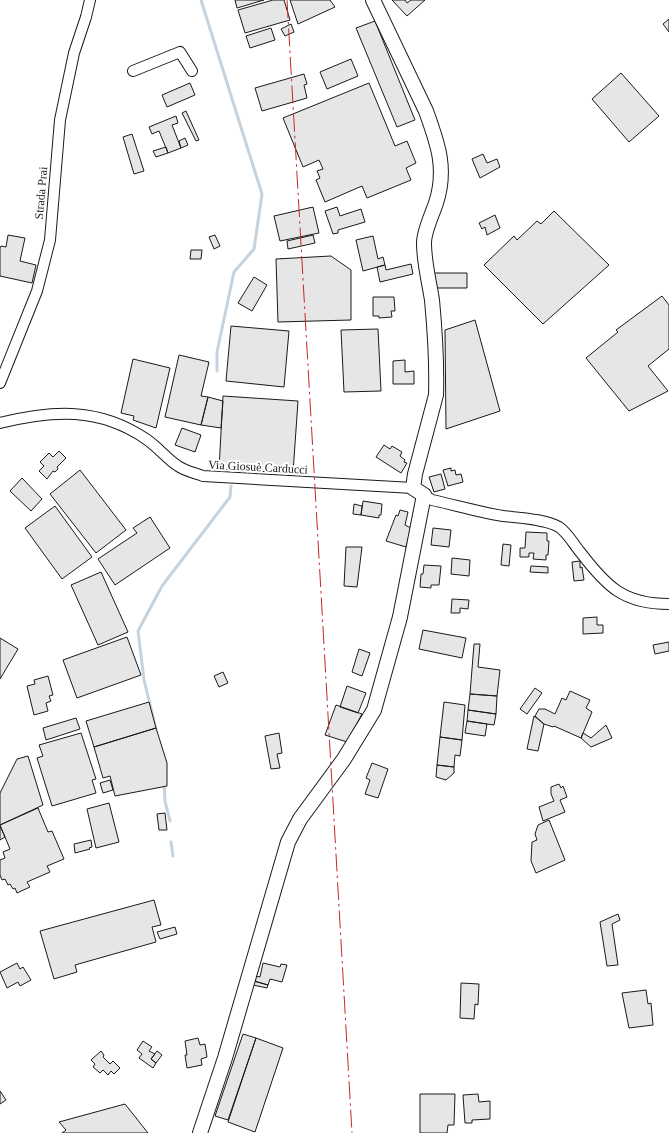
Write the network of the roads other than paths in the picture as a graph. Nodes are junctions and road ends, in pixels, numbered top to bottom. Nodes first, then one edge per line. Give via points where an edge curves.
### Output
1 (90, 0) edge
2 (373, 0) edge
3 (133, 71) dead end
4 (192, 71) dead end
5 (0, 383) edge
6 (0, 424) edge
7 (419, 492) junction
8 (669, 604) edge
9 (200, 1133) edge

1 - 5 street, Strada Prai via 74,53 60,120 50,240 37,291
2 - 7 street via 426,111 441,163 440,189 424,241 436,345 436,395 415,474
3 - 4 street via 180,52
6 - 7 street, Via Giosuè Carducci via 54,414 80,414 116,422 146,440 179,467 203,476
7 - 8 street, Via Giosuè Carducci via 432,500 559,527 611,588 638,601
7 - 9 street via 400,617 374,710 344,759 300,819 288,842

